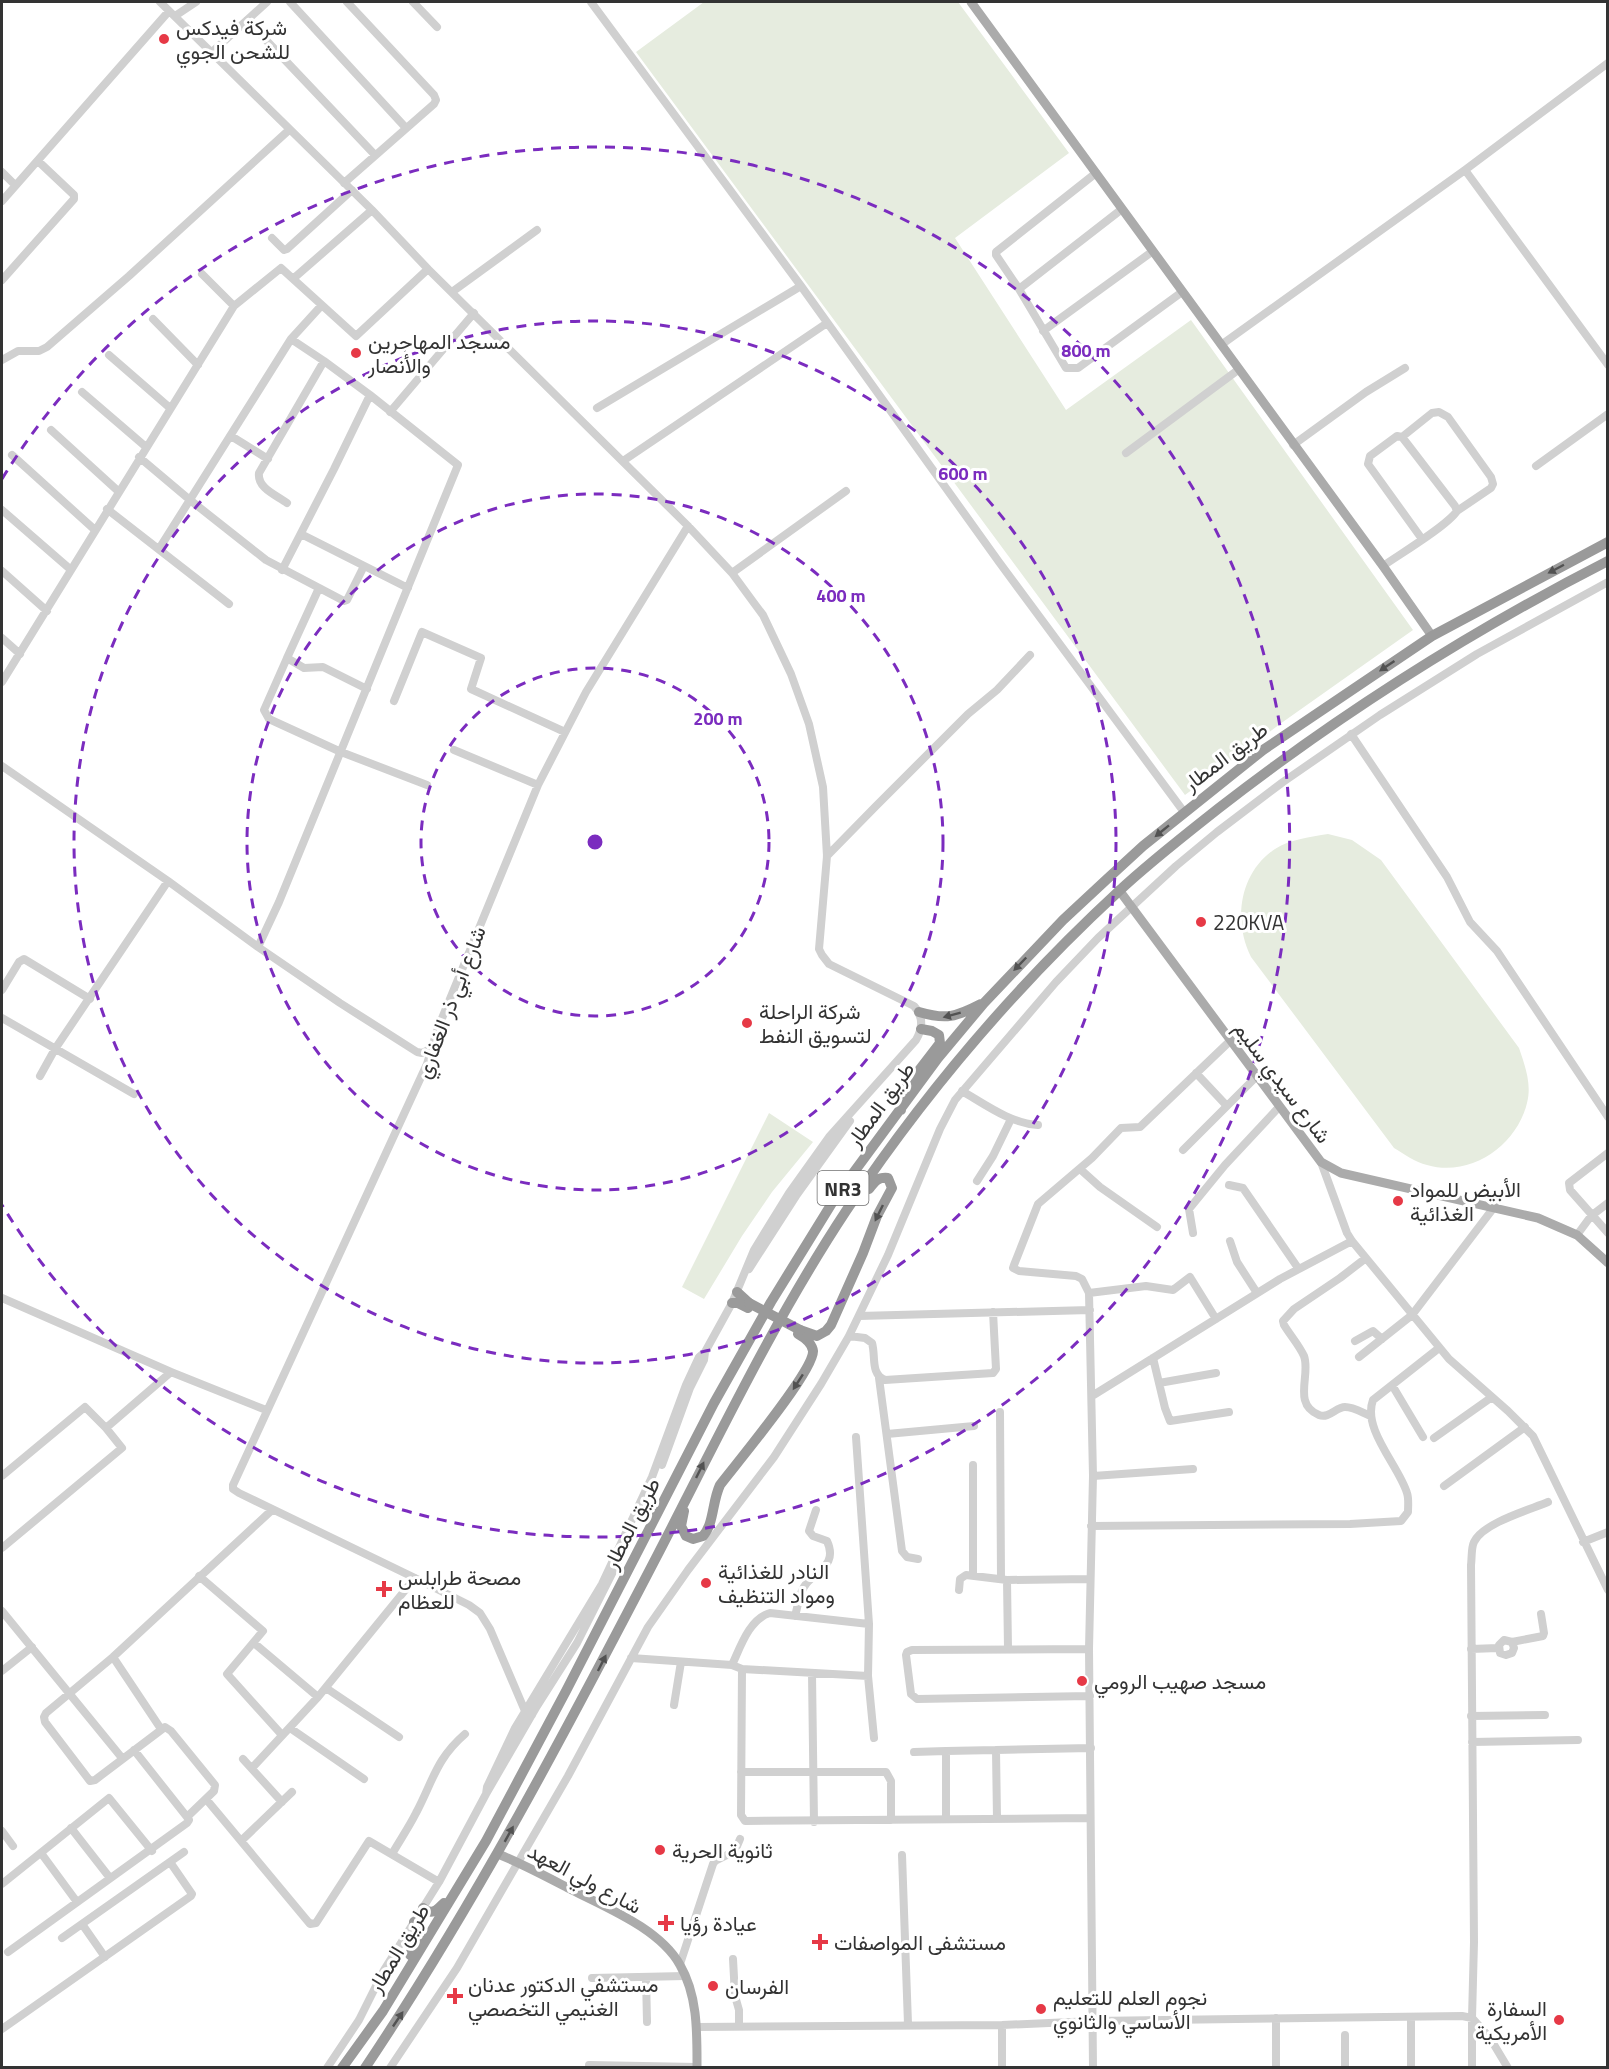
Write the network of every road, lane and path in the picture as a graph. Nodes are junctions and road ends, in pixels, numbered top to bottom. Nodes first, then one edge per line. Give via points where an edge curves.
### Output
1 (160, 2) edge
2 (196, 2) edge
3 (267, 2) edge
4 (290, 2) edge
5 (347, 2) edge
6 (413, 2) edge
7 (591, 2) edge
8 (971, 2) edge
9 (172, 13) junction
10 (247, 20) junction
11 (437, 27) dead end
12 (211, 53) junction
13 (1608, 63) edge
14 (406, 128) junction
15 (289, 129) junction
16 (375, 155) junction
17 (38, 161) junction
18 (1465, 170) junction
19 (2, 172) edge
20 (1096, 173) junction
21 (344, 183) junction
22 (15, 185) junction
23 (352, 190) junction
24 (2, 201) edge
25 (1122, 209) junction
26 (372, 210) junction
27 (537, 230) dead end
28 (272, 238) dead end
29 (1153, 251) junction
30 (428, 269) junction
31 (202, 274) dead end
32 (294, 278) junction
33 (2, 280) edge
34 (801, 286) junction
35 (1019, 289) junction
36 (452, 292) junction
37 (1182, 292) junction
38 (234, 306) junction
39 (321, 306) junction
40 (474, 314) junction
41 (153, 320) dead end
42 (827, 323) junction
43 (1043, 331) junction
44 (291, 339) junction
45 (1221, 345) junction
46 (109, 355) dead end
47 (2, 360) edge
48 (324, 361) junction
49 (198, 365) junction
50 (1608, 365) edge
51 (1405, 369) dead end
52 (1238, 370) junction
53 (82, 392) dead end
54 (370, 395) junction
55 (170, 408) junction
56 (597, 408) dead end
57 (390, 412) junction
58 (1608, 414) edge
59 (51, 430) dead end
60 (231, 436) junction
61 (1402, 437) junction
62 (1293, 445) junction
63 (146, 447) junction
64 (1126, 453) dead end
65 (12, 455) dead end
66 (139, 457) junction
67 (268, 459) junction
68 (623, 461) junction
69 (1536, 466) dead end
70 (118, 490) junction
71 (846, 491) dead end
72 (190, 500) junction
73 (287, 503) dead end
74 (107, 509) junction
75 (2, 510) edge
76 (1457, 511) junction
77 (688, 526) junction
78 (95, 530) junction
79 (301, 534) junction
80 (1422, 539) junction
81 (1608, 542) edge
82 (159, 549) junction
83 (1608, 561) edge
84 (364, 566) junction
85 (1383, 566) junction
86 (70, 569) junction
87 (282, 570) junction
88 (2, 571) edge
89 (732, 573) junction
90 (1608, 582) edge
91 (319, 588) junction
92 (408, 588) junction
93 (229, 604) dead end
94 (47, 611) junction
95 (1432, 636) junction
96 (2, 638) edge
97 (20, 654) junction
98 (1030, 656) dead end
99 (287, 658) junction
100 (2, 682) edge
101 (367, 689) junction
102 (394, 702) dead end
103 (565, 732) junction
104 (1351, 734) junction
105 (454, 750) dead end
106 (341, 752) junction
107 (2, 766) edge
108 (427, 785) dead end
109 (538, 785) junction
110 (1184, 812) junction
111 (827, 856) junction
112 (168, 881) junction
113 (1119, 890) junction
114 (1132, 907) junction
115 (258, 947) junction
116 (2, 990) edge
117 (90, 999) junction
118 (984, 1003) junction
119 (919, 1012) junction
120 (2, 1018) edge
121 (921, 1029) junction
122 (1230, 1041) junction
123 (432, 1048) junction
124 (55, 1049) junction
125 (1196, 1073) junction
126 (40, 1076) dead end
127 (1256, 1077) junction
128 (962, 1091) junction
129 (134, 1094) dead end
130 (1226, 1106) junction
131 (1279, 1107) junction
132 (900, 1110) junction
133 (1608, 1117) edge
134 (1011, 1119) junction
135 (1038, 1125) dead end
136 (1183, 1150) dead end
137 (1608, 1153) edge
138 (1321, 1162) junction
139 (1080, 1169) junction
140 (977, 1181) dead end
141 (1229, 1185) dead end
142 (1608, 1203) edge
143 (1495, 1206) junction
144 (1591, 1216) junction
145 (1157, 1227) dead end
146 (1193, 1233) dead end
147 (1608, 1233) edge
148 (1577, 1235) junction
149 (1230, 1241) dead end
150 (1352, 1241) junction
151 (1366, 1258) junction
152 (1608, 1263) edge
153 (1298, 1268) junction
154 (811, 1269) junction
155 (737, 1292) junction
156 (1089, 1293) junction
157 (1257, 1293) junction
158 (2, 1298) edge
159 (732, 1303) junction
160 (748, 1305) junction
161 (1090, 1311) junction
162 (993, 1312) junction
163 (1412, 1315) junction
164 (859, 1316) junction
165 (1216, 1319) junction
166 (799, 1332) junction
167 (849, 1336) junction
168 (1382, 1339) junction
169 (1355, 1341) dead end
170 (1439, 1348) junction
171 (1359, 1357) dead end
172 (1153, 1358) junction
173 (171, 1372) junction
174 (1216, 1373) dead end
175 (879, 1378) junction
176 (1159, 1383) junction
177 (1392, 1385) junction
178 (1092, 1396) junction
179 (1492, 1397) junction
180 (267, 1410) junction
181 (1000, 1412) dead end
182 (1228, 1412) dead end
183 (1371, 1416) junction
184 (974, 1426) dead end
185 (1525, 1427) junction
186 (106, 1428) junction
187 (887, 1434) junction
188 (856, 1437) dead end
189 (1423, 1437) dead end
190 (1434, 1438) dead end
191 (973, 1465) dead end
192 (1193, 1469) dead end
193 (2, 1476) edge
194 (1093, 1476) junction
195 (1444, 1486) dead end
196 (687, 1498) junction
197 (1548, 1502) dead end
198 (272, 1510) junction
199 (816, 1510) dead end
200 (715, 1526) junction
201 (1091, 1526) junction
202 (1608, 1532) edge
203 (1583, 1542) junction
204 (2, 1548) edge
205 (918, 1559) dead end
206 (973, 1575) junction
207 (199, 1576) junction
208 (415, 1578) junction
209 (1004, 1579) junction
210 (1090, 1579) junction
211 (1607, 1588) edge
212 (959, 1590) dead end
213 (2, 1612) edge
214 (1541, 1614) dead end
215 (795, 1616) junction
216 (869, 1624) junction
217 (1512, 1642) junction
218 (254, 1643) junction
219 (32, 1647) junction
220 (1498, 1648) junction
221 (1008, 1649) junction
222 (1089, 1649) junction
223 (1471, 1649) junction
224 (113, 1657) junction
225 (631, 1658) junction
226 (681, 1662) junction
227 (732, 1665) junction
228 (742, 1669) junction
229 (2, 1671) edge
230 (812, 1674) junction
231 (868, 1676) junction
232 (326, 1688) junction
233 (70, 1694) junction
234 (1090, 1695) junction
235 (318, 1697) junction
236 (674, 1705) dead end
237 (528, 1713) junction
238 (1545, 1715) dead end
239 (1472, 1716) junction
240 (290, 1728) junction
241 (161, 1729) junction
242 (465, 1734) dead end
243 (282, 1736) junction
244 (399, 1737) dead end
245 (874, 1738) dead end
246 (1578, 1740) dead end
247 (1472, 1742) junction
248 (1091, 1748) junction
249 (134, 1750) junction
250 (996, 1750) junction
251 (946, 1751) junction
252 (914, 1752) dead end
253 (122, 1758) junction
254 (243, 1759) dead end
255 (252, 1768) junction
256 (741, 1772) junction
257 (813, 1773) junction
258 (364, 1779) dead end
259 (292, 1792) dead end
260 (206, 1799) junction
261 (282, 1802) junction
262 (187, 1817) junction
263 (1090, 1818) junction
264 (946, 1819) junction
265 (997, 1819) junction
266 (891, 1820) junction
267 (814, 1822) junction
268 (71, 1828) junction
269 (2, 1831) edge
270 (740, 1839) dead end
271 (242, 1841) junction
272 (13, 1846) dead end
273 (152, 1851) junction
274 (184, 1852) dead end
275 (41, 1853) junction
276 (392, 1854) junction
277 (498, 1854) junction
278 (902, 1855) dead end
279 (170, 1862) junction
280 (518, 1862) junction
281 (110, 1878) junction
282 (439, 1882) junction
283 (2, 1884) edge
284 (458, 1887) junction
285 (77, 1902) junction
286 (423, 1908) junction
287 (414, 1922) junction
288 (82, 1924) junction
289 (62, 1938) dead end
290 (8, 1952) dead end
291 (105, 1956) junction
292 (733, 1959) dead end
293 (680, 1964) junction
294 (686, 1976) junction
295 (646, 1977) junction
296 (592, 1978) dead end
297 (393, 1994) junction
298 (1411, 2017) junction
299 (1276, 2018) junction
300 (1472, 2018) junction
301 (1093, 2021) junction
302 (647, 2022) dead end
303 (908, 2024) junction
304 (1002, 2025) junction
305 (740, 2026) junction
306 (697, 2027) junction
307 (2, 2029) edge
308 (1345, 2035) dead end
309 (589, 2065) dead end
310 (327, 2067) edge
311 (342, 2067) edge
312 (365, 2067) edge
313 (390, 2067) edge
314 (697, 2067) edge
315 (1002, 2067) edge
316 (1094, 2067) edge
317 (1276, 2067) edge
318 (1345, 2067) edge
319 (1411, 2067) edge
320 (1472, 2067) edge
321 (1508, 2067) edge

1 - 9 street
2 - 9 street
3 - 10 street
4 - 14 street
5 - 14 street via 434,95 434,105
6 - 11 street
7 - 34 street
8 - 20 main road
9 - 12 street
9 - 17 street
10 - 12 street
10 - 16 street
12 - 15 street
13 - 18 street
14 - 16 street
15 - 21 street
15 - 47 street via 47,346 39,351 18,351
16 - 21 street
17 - 22 street
17 - 33 street via 74,199
18 - 45 street
18 - 50 street
19 - 22 street
20 - 25 main road
20 - 35 street via 996,252
21 - 23 street
22 - 24 street
23 - 26 street
23 - 28 street via 287,249
25 - 29 main road
25 - 35 street
26 - 30 street
26 - 32 street
27 - 36 street
29 - 37 main road
29 - 43 street
30 - 36 street
30 - 39 street via 356,336
31 - 38 street
32 - 38 street via 278,269
32 - 39 street
34 - 42 street
34 - 56 street
35 - 43 street
36 - 40 street
37 - 43 street via 1078,368 1066,368
37 - 45 main road
38 - 49 street
39 - 44 street
40 - 57 street
40 - 68 street
41 - 49 street
42 - 68 street
42 - 110 street
44 - 48 street
44 - 60 street
45 - 52 main road
46 - 55 street
48 - 54 street
48 - 67 street
49 - 55 street
51 - 62 street
52 - 62 main road
52 - 64 street
53 - 63 street
54 - 57 street
54 - 79 street
55 - 63 street
57 - 92 street via 458,465
58 - 69 street
59 - 70 street
60 - 67 street
60 - 72 street
61 - 76 street
61 - 76 street via 1432,413 1448,417 1493,484
61 - 80 street via 1370,456 1368,464
62 - 85 main road
63 - 66 street
65 - 78 street
66 - 70 street
66 - 72 street
67 - 73 street via 258,481
68 - 77 street
70 - 74 street
71 - 89 street
72 - 82 street
72 - 87 street
74 - 78 street
74 - 82 street
75 - 86 street
76 - 80 street
77 - 89 street
77 - 103 street, شارع أبي ذر الغفاري
78 - 86 street
79 - 84 street
79 - 87 street
80 - 85 street
81 -> 95 highway, طريق المطار / NR3
82 - 93 street
83 - 113 highway, طريق المطار / NR3 via 1400,679 1268,770
84 - 91 street via 347,600
84 - 92 street
85 - 95 main road
86 - 94 street
87 - 91 street
88 - 94 street
89 - 111 street via 763,615 809,724 823,788
90 - 104 street via 1477,654
91 - 99 street
92 - 101 street
94 - 97 street
95 -> 110 highway, طريق المطار / NR3 via 1263,750
96 - 97 street
97 - 100 street
98 - 111 street
99 - 101 street via 304,668 323,667
99 - 106 street via 265,715
101 - 106 street
102 - 103 street via 422,632 481,658 471,689
103 - 109 street, شارع أبي ذر الغفاري
104 - 114 street via 1232,820
104 - 133 street via 1447,877 1470,922 1497,951
105 - 109 street
106 - 108 street
106 - 115 street
107 - 112 street
109 - 123 street, شارع أبي ذر الغفاري
110 -> 118 highway, طريق المطار / NR3 via 1072,912
111 - 119 street via 819,949 822,955 829,964 904,1000
112 - 115 street
112 - 117 street
113 - 114 main road, شارع سيدي سليم
113 - 154 highway, طريق المطار / NR3 via 962,1054 912,1117
114 - 122 main road, شارع سيدي سليم
114 - 128 street via 1056,982
115 - 123 street via 417,1052
116 - 117 street via 24,959
117 - 124 street
118 -> 119 highway via 942,1018
118 - 132 highway, طريق المطار / NR3
119 - 121 street
120 - 124 street
121 - 132 highway via 936,1032 940,1043 900,1095
121 - 155 street via 796,1196
122 - 125 street
122 - 127 main road, شارع سيدي سليم
123 - 180 street, شارع أبي ذر الغفاري
124 - 126 street
124 - 129 street
125 - 130 street
125 - 139 street via 1140,1127 1121,1128
127 - 130 street
127 - 131 main road, شارع سيدي سليم
128 - 134 street
128 - 164 street via 940,1129
130 - 136 street
131 - 138 main road, شارع سيدي سليم
131 - 146 street via 1189,1209
132 - 284 highway, طريق المطار / NR3 via 837,1195 771,1302
134 - 135 street
134 - 140 street
137 - 144 street via 1569,1183 1570,1190
138 - 143 main road, شارع سيدي سليم via 1341,1173
138 - 150 street
139 - 145 street
139 - 156 street via 1038,1204 1014,1268 1076,1276
141 - 153 street via 1243,1188
142 - 144 street
143 - 148 main road, شارع سيدي سليم via 1538,1218
143 - 163 street
144 - 147 street
144 - 148 street
148 - 152 main road, شارع سيدي سليم
149 - 157 street via 1239,1267
150 - 151 street
150 - 153 street
151 - 163 street
151 - 183 street via 1283,1321 1304,1356 1303,1394 1313,1411 1326,1416 1346,1407
153 - 157 street
154 -> 166 highway via 873,1183 888,1178 890,1195 877,1216 831,1324 817,1336
196 -> 154 highway, طريق المطار / NR3 via 722,1427
155 - 159 street
155 - 160 highway
156 - 161 street
156 - 165 street via 1146,1286 1173,1290 1190,1277
157 - 165 street
158 - 173 street
159 - 160 highway
159 - 237 street via 686,1385 654,1479 602,1584
160 - 166 highway, bridge
161 - 162 street
161 - 178 street
162 - 164 street
162 - 175 street via 993,1373
163 - 168 street
163 - 170 street
164 - 167 street
165 - 172 street
166 -> 200 highway via 811,1345 812,1359 792,1392 720,1485 715,1497
167 - 175 street via 872,1343
167 - 200 street via 796,1426
168 - 169 street via 1373,1331
168 - 171 street
170 - 177 street
170 - 179 street
172 - 176 street
172 - 178 street
173 - 180 street
173 - 186 street
174 - 176 street
175 - 187 street
176 - 182 street via 1170,1421
177 - 183 street via 1373,1400
177 - 189 street
178 - 194 street
179 - 185 street
179 - 190 street
180 - 198 street, شارع أبي ذر الغفاري via 233,1489
181 - 209 street
183 - 201 street via 1407,1492 1408,1512 1401,1521
184 - 187 street
185 - 195 street
185 - 203 street via 1539,1447
186 - 193 street via 85,1407
186 - 204 street via 122,1448
187 - 205 street via 902,1551 907,1557
188 - 216 street
191 - 206 street
192 - 194 street
194 - 201 street
196 - 200 highway via 681,1526 686,1536 699,1539
277 -> 196 highway, طريق المطار / NR3
197 - 223 street via 1488,1527 1473,1543
198 - 207 street
198 - 208 street
199 - 215 street via 809,1531 827,1541 830,1552 826,1567 805,1584
200 - 225 street
201 - 210 street
202 - 203 street
203 - 211 street
206 - 209 street
206 - 212 street via 961,1578
207 - 218 street via 263,1631
207 - 224 street
208 - 232 street
208 - 237 street via 480,1613
209 - 210 street
209 - 221 street
210 - 222 street
213 - 219 street
214 - 217 street via 1543,1636
215 - 216 street
215 - 227 street via 763,1615
216 - 231 street
217 - 220 street via 1504,1640
217 - 220 street via 1510,1654 1502,1654
218 - 235 street
218 - 243 street via 227,1674
219 - 229 street
219 - 233 street
220 - 223 street
221 - 222 street
221 - 234 street via 907,1652 911,1694 919,1700
222 - 234 street
223 - 239 street
224 - 233 street
224 - 241 street
225 - 226 street
225 - 280 street
226 - 227 street
226 - 236 street
227 - 228 street
228 - 230 street
228 - 256 street
230 - 231 street
230 - 257 street
231 - 245 street
232 - 235 street
232 - 244 street
233 - 253 street
233 - 253 street via 46,1713 44,1720 88,1779 95,1780
234 - 248 street
235 - 240 street
237 - 282 street
238 - 239 street
239 - 247 street
240 - 243 street
240 - 258 street
241 - 249 street
241 - 260 street via 169,1729 215,1785
242 - 276 street via 440,1763
243 - 255 street
246 - 247 street
247 - 300 street
248 - 250 street
248 - 263 street
249 - 253 street
249 - 262 street
250 - 251 street
250 - 265 street
251 - 252 street
251 - 264 street
254 - 255 street
255 - 261 street
256 - 257 street
256 - 267 street via 741,1815 746,1821
257 - 266 street via 886,1772 891,1781
257 - 267 street
259 - 261 street
260 - 262 street
260 - 271 street
261 - 271 street
262 - 273 street via 187,1823
263 - 265 street
263 - 301 street
264 - 265 street
264 - 266 street
266 - 267 street
268 - 273 street via 109,1798
268 - 275 street
268 - 281 street
269 - 272 street
270 - 293 street via 735,1851 713,1864
271 - 276 street via 313,1925 366,1843 372,1841
273 - 281 street
274 - 279 street
275 - 283 street
275 - 285 street
276 - 282 street
277 - 280 main road, شارع ولي العهد
312 -> 277 highway, طريق المطار / NR3 via 446,1943
278 - 303 street
279 - 288 street
279 - 291 street via 189,1887 191,1896
280 - 293 main road, شارع ولي العهد via 638,1925
280 - 313 street via 457,1968
281 - 285 street
282 - 286 street
284 - 286 highway via 436,1911
284 - 297 highway, طريق المطار / NR3
285 - 290 street
286 - 287 street
287 - 297 highway via 417,1940
287 - 310 street via 359,2020
288 - 289 street
288 - 291 street
291 - 307 street
292 - 305 street
293 - 294 main road, شارع ولي العهد
294 - 295 street
294 - 306 main road, شارع ولي العهد
295 - 296 street
295 - 302 street
297 - 311 highway, طريق المطار / NR3
298 - 299 street
298 - 300 street
298 - 319 street
299 - 301 street
299 - 317 street
300 - 320 street
300 - 321 street
301 - 304 street
301 - 316 street
303 - 304 street
303 - 305 street
304 - 315 street
305 - 306 street
306 - 314 main road, شارع ولي العهد
308 - 318 street
309 - 314 street

